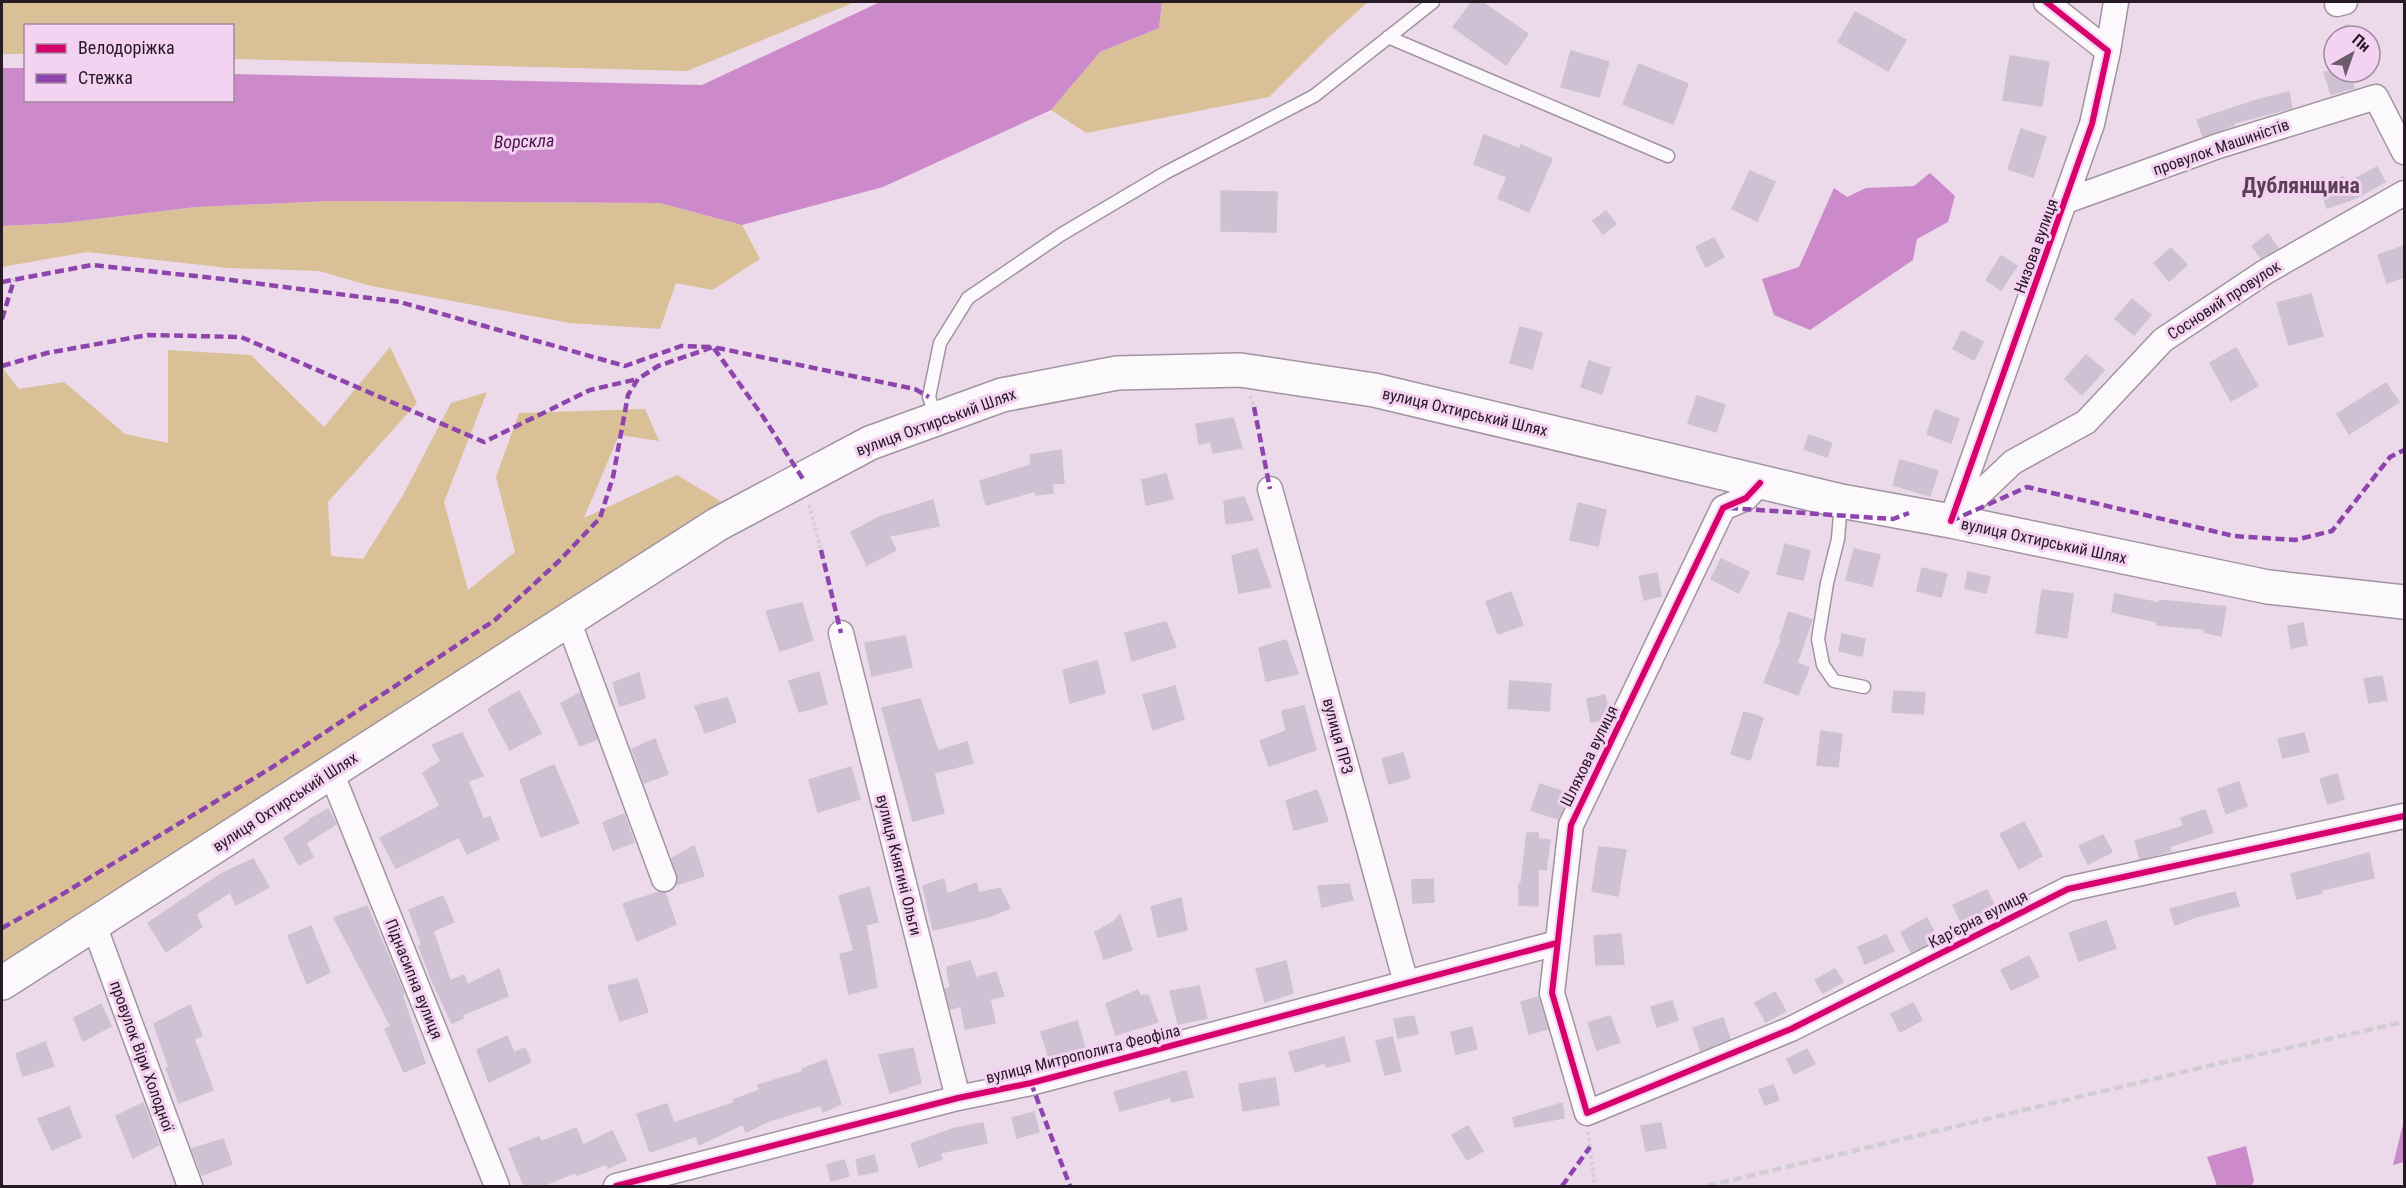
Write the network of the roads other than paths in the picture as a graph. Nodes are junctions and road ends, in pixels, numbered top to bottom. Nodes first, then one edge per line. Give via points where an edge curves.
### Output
1 (1433, 2) edge
2 (2046, 2) edge
3 (2116, 2) edge
4 (2337, 2) edge
5 (2346, 2) edge
6 (1388, 37) junction
7 (2108, 51) junction
8 (2404, 152) edge
9 (1668, 156) dead end
10 (2404, 193) edge
11 (2066, 201) junction
12 (936, 419) junction
13 (1760, 483) junction
14 (1269, 489) dead end
15 (1841, 501) junction
16 (1951, 521) junction
17 (2404, 602) edge
18 (568, 620) junction
19 (841, 633) dead end
20 (1864, 687) dead end
21 (331, 772) junction
22 (2404, 816) edge
23 (664, 879) dead end
24 (94, 925) junction
25 (1557, 943) junction
26 (2, 983) edge
27 (1406, 983) junction
28 (958, 1098) junction
29 (1587, 1113) joint
30 (190, 1186) edge
31 (497, 1186) edge
32 (616, 1186) edge

1 - 6 lane
2 - 7 street
3 - 7 street, Низова вулиця
4 - 5 street
6 - 9 lane
6 - 12 lane via 1314,96 1145,185 968,297 940,343 929,397
7 - 11 street, Низова вулиця via 2092,124
8 - 11 street, провулок Машиністів via 2376,97 2218,146
10 - 16 street, Сосновий провулок via 2265,272 2163,340 2086,422 2013,462
11 - 16 street, Низова вулиця
12 - 13 main road, вулиця Охтирський Шлях via 1002,395 1117,374 1240,370 1374,390
12 - 18 main road, вулиця Охтирський Шлях via 870,443 718,524
13 - 15 main road, вулиця Охтирський Шлях
13 - 25 street, Шляхова вулиця via 1746,498 1723,508 1571,825
14 - 27 street, вулиця ПРЗ
15 - 16 main road, вулиця Охтирський Шлях
15 - 20 lane via 1838,539 1818,639 1823,665 1834,681
16 - 17 main road, вулиця Охтирський Шлях via 2268,587
18 - 21 main road, вулиця Охтирський Шлях
18 - 23 street
19 - 28 street, вулиця Княгині Ольги
21 - 24 main road, вулиця Охтирський Шлях
21 - 31 street, Піднасипна вулиця
22 - 29 street, Карʼєрна вулиця via 2068,889 1791,1029
24 - 26 main road, вулиця Охтирський Шлях
24 - 30 street, провулок Віри Холодної
25 - 27 street, вулиця Митрополита Феофіла
25 - 29 street, Шляхова вулиця via 1552,993
27 - 28 street, вулиця Митрополита Феофіла via 1031,1083
28 - 32 street, вулиця Митрополита Феофіла

